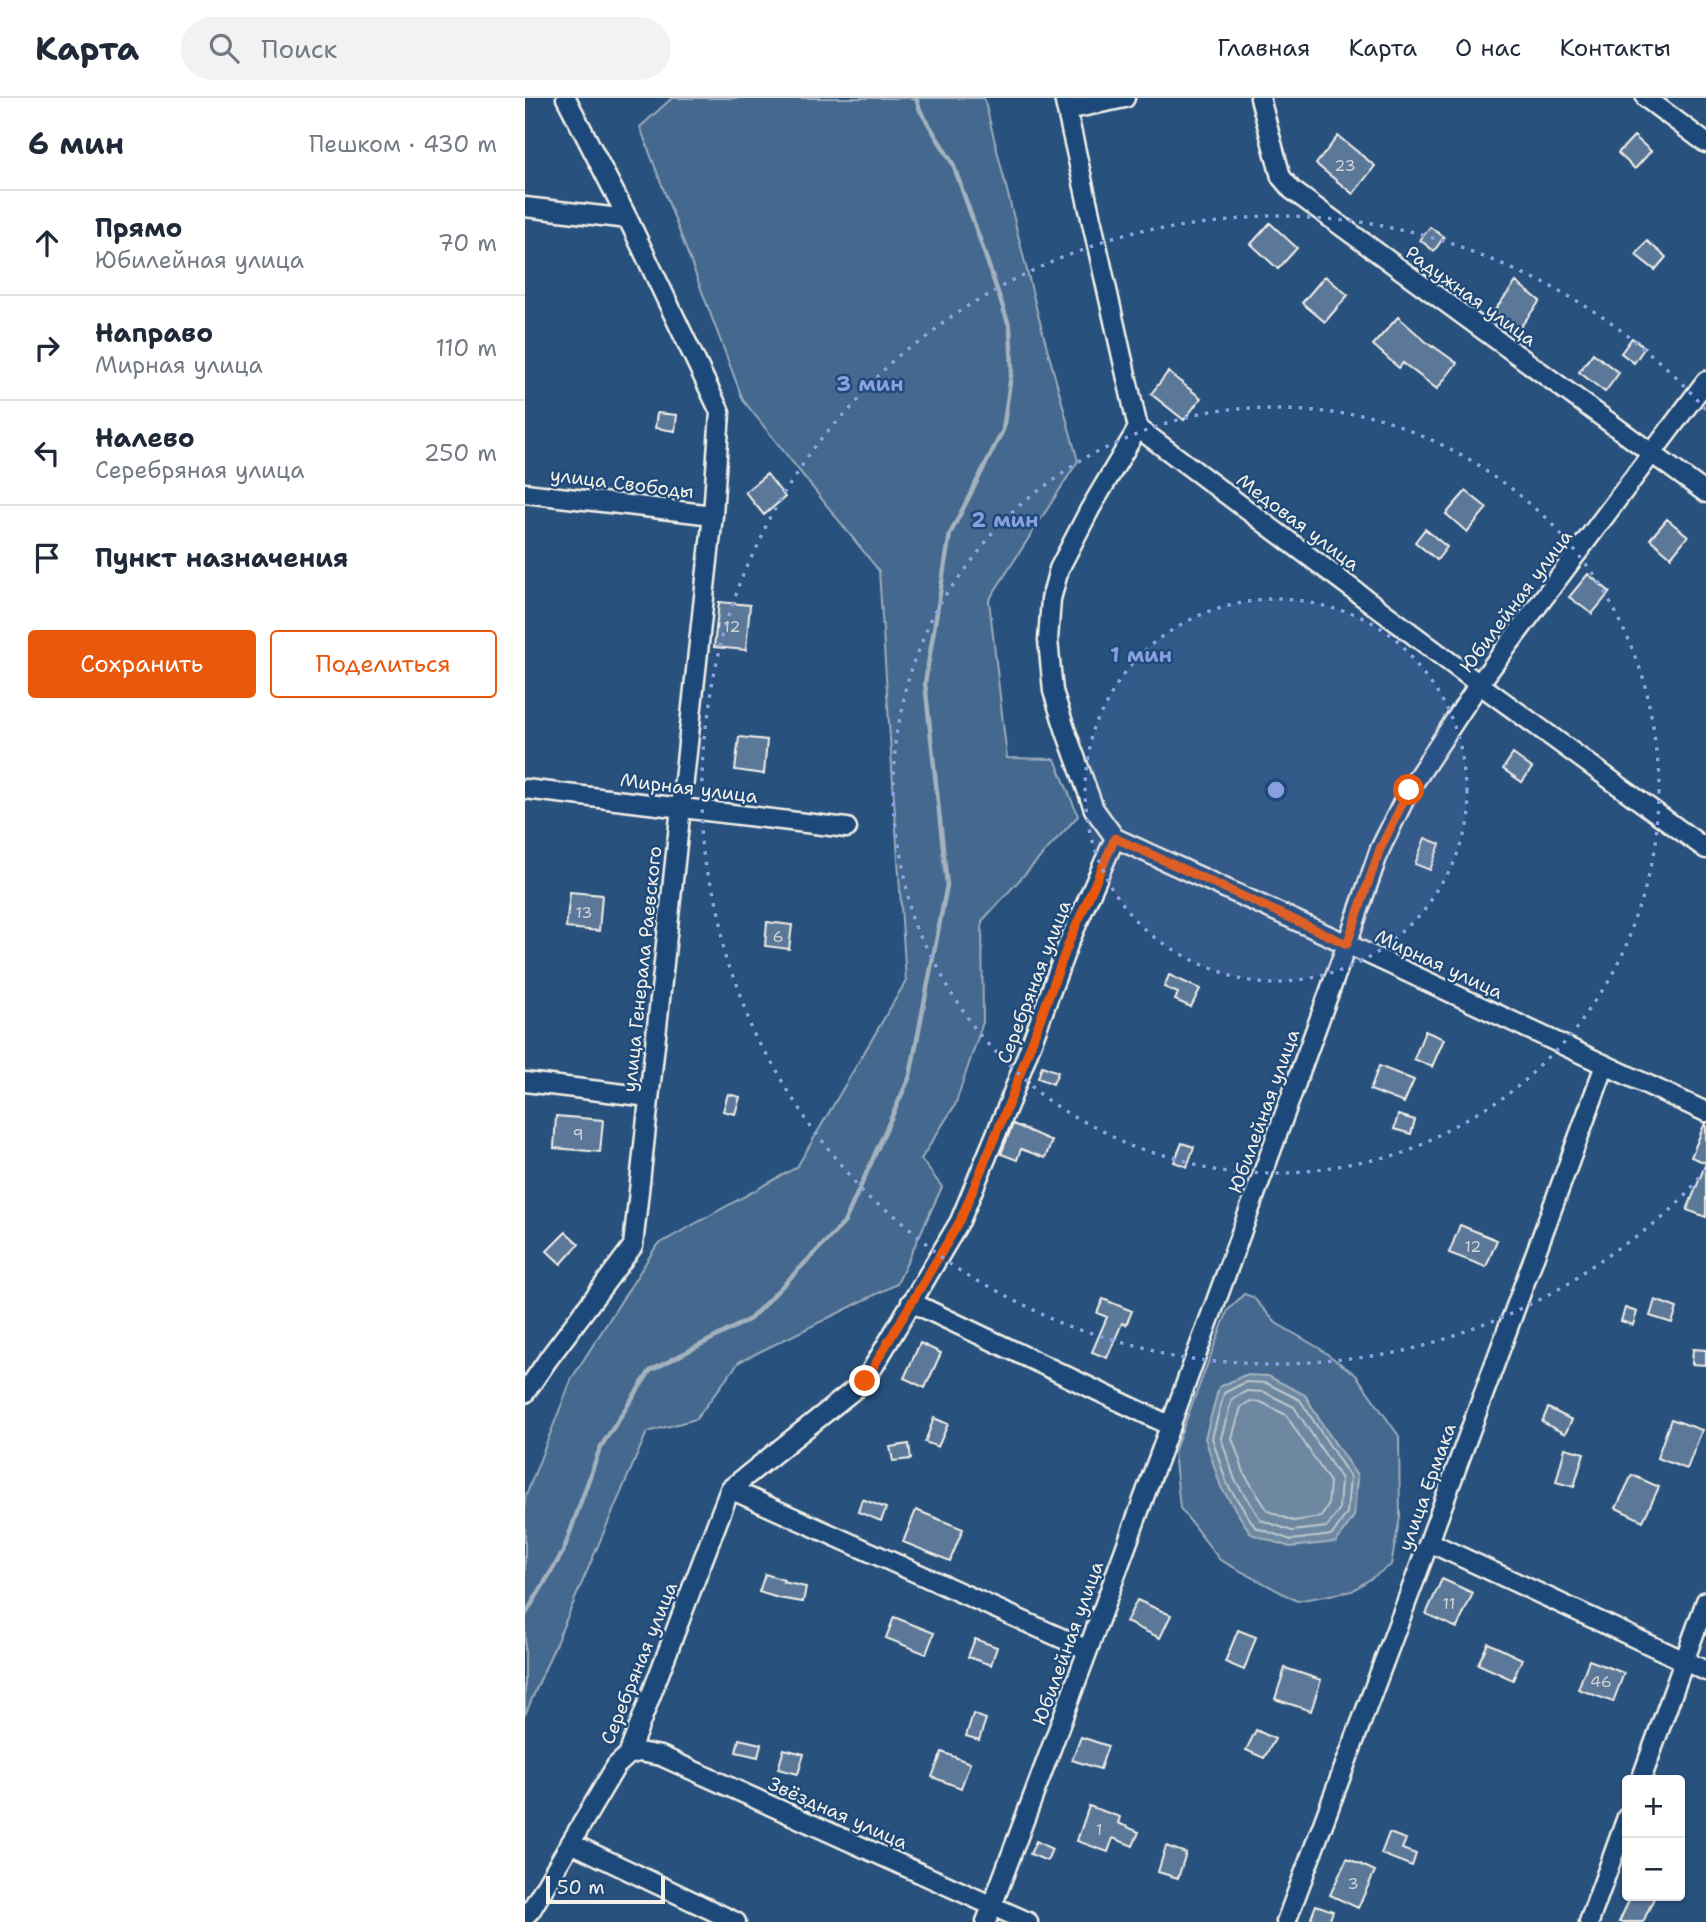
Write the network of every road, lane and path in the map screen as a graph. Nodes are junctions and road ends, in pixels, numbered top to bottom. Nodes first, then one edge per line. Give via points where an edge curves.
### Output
1 (566, 98) edge
2 (1125, 98) edge
3 (1260, 98) edge
4 (1646, 98) edge
5 (1066, 104) edge
6 (1706, 143) edge
7 (525, 207) edge
8 (628, 219) junction
9 (1706, 381) edge
10 (1138, 428) junction
11 (1652, 454) junction
12 (525, 493) edge
13 (1706, 493) edge
14 (713, 515) junction
15 (1479, 684) junction
16 (525, 789) edge
17 (681, 807) junction
18 (847, 828) dead end
19 (1115, 838) junction
20 (1706, 849) edge
21 (1347, 944) junction
22 (1605, 1065) junction
23 (525, 1082) edge
24 (649, 1097) junction
25 (1706, 1112) edge
26 (911, 1302) junction
27 (525, 1393) edge
28 (1171, 1426) junction
29 (730, 1489) junction
30 (1429, 1542) junction
31 (1706, 1601) edge
32 (1089, 1650) junction
33 (1684, 1661) junction
34 (1706, 1671) edge
35 (628, 1755) junction
36 (1643, 1775) edge
37 (1622, 1831) edge
38 (571, 1843) junction
39 (989, 1914) edge
40 (525, 1916) edge
41 (736, 1922) edge
42 (1028, 1922) edge
43 (1286, 1922) edge
44 (1589, 1922) edge

1 - 8 street, улица Генерала Раевского
2 - 5 street
3 - 11 street, Радужная улица via 1280,177 1292,190
4 - 6 street
5 - 10 street
7 - 8 street
8 - 14 street, улица Генерала Раевского via 720,412
9 - 11 street, Юбилейная улица
10 - 15 street, Медовая улица
10 - 19 street via 1059,569 1048,640 1053,691 1066,732 1094,809
11 - 13 street, Радужная улица
11 - 15 street, Юбилейная улица
12 - 14 street, улица Свободы
14 - 17 street, улица Генерала Раевского
15 - 20 street, Медовая улица
15 - 21 street, Юбилейная улица via 1398,811
16 - 17 street, Мирная улица
17 - 18 street, Мирная улица
17 - 24 street, улица Генерала Раевского
19 - 21 street, Мирная улица
19 - 26 street, Серебряная улица via 1069,942 960,1221
21 - 22 street, Мирная улица
21 - 28 street, Юбилейная улица
22 - 25 street, Мирная улица
22 - 30 street, улица Ермака
23 - 24 street
24 - 27 street, улица Генерала Раевского via 633,1246
26 - 28 street
26 - 29 street, Серебряная улица via 865,1381
28 - 32 street, Юбилейная улица
29 - 32 street
29 - 35 street, Серебряная улица
30 - 33 street
30 - 43 street, улица Ермака
31 - 33 street
32 - 39 street, Юбилейная улица
33 - 34 street
33 - 36 street
35 - 38 street, Серебряная улица via 616,1766
35 - 39 street, Звёздная улица via 661,1756
37 - 44 street
38 - 40 street, Серебряная улица
38 - 41 street
39 - 42 street, Звёздная улица

